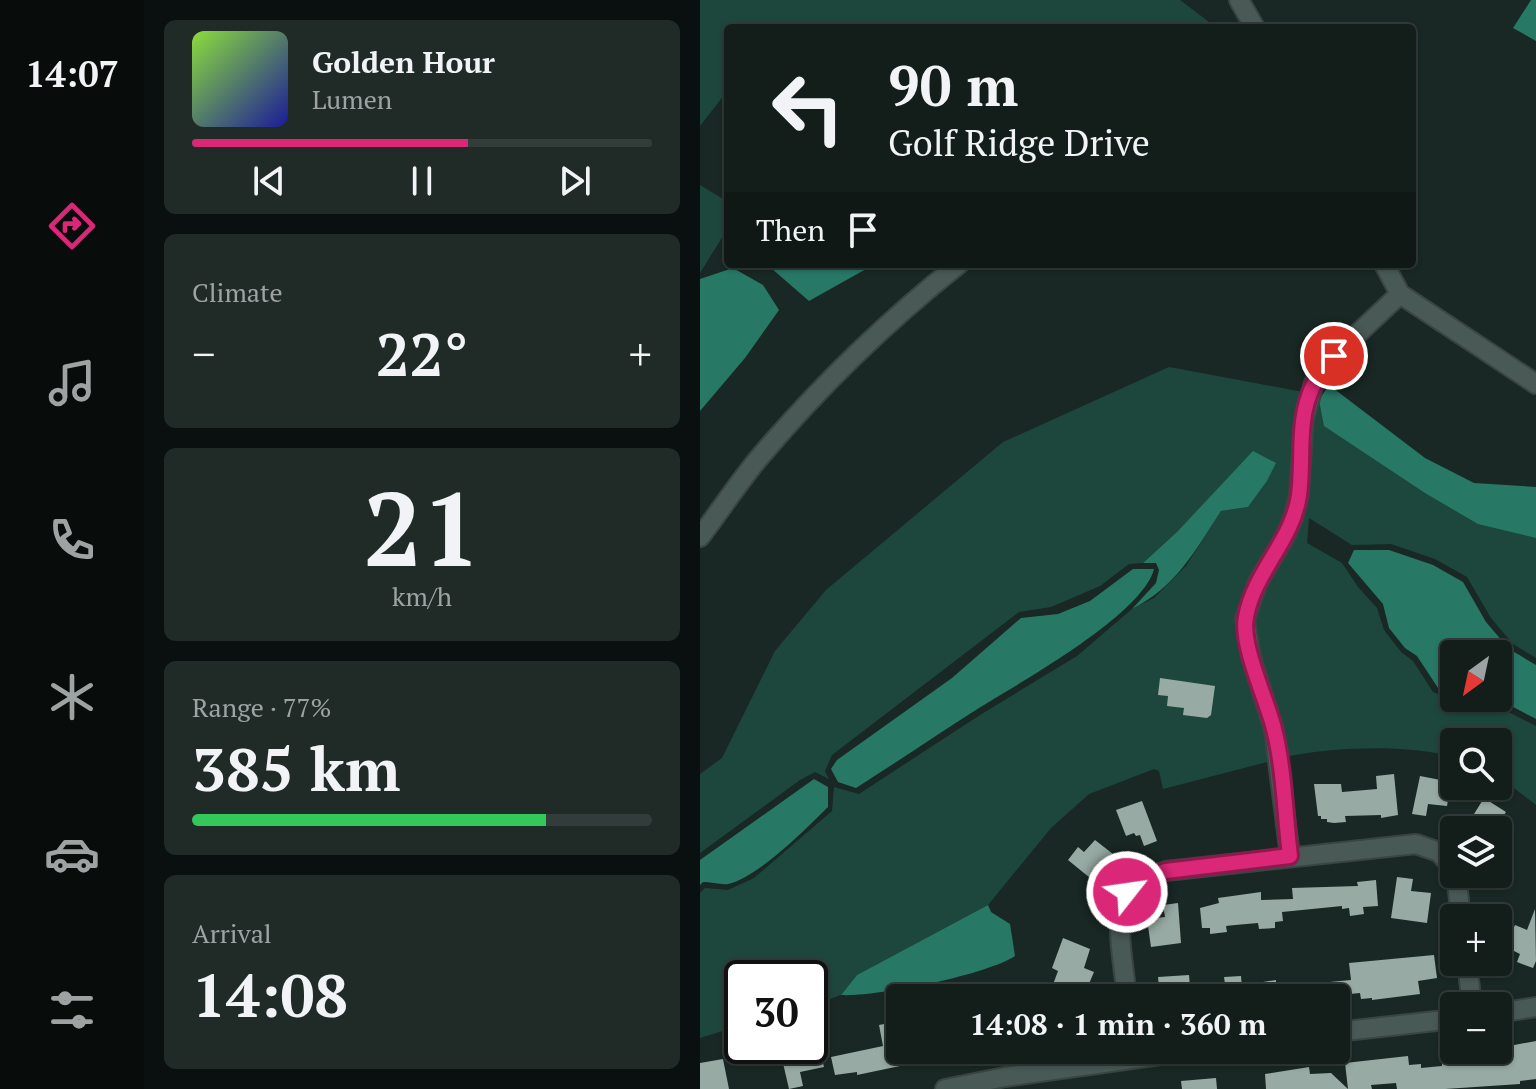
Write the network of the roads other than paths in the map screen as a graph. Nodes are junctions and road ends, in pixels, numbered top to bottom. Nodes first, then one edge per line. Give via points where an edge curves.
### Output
1 (1239, 0) edge
2 (1253, 24) edge
3 (954, 268) edge
4 (1386, 268) edge
5 (1400, 294) junction
6 (1536, 384) edge
7 (700, 537) edge
8 (1440, 853) edge
9 (1290, 856) junction
10 (1126, 984) edge
11 (1536, 1007) edge
12 (1512, 1011) edge
13 (1440, 1021) edge
14 (1350, 1030) edge
15 (1077, 1064) edge
16 (945, 1089) edge

1 - 2 street
3 - 7 street via 903,308 818,392
4 - 5 street
5 - 6 street
5 - 9 street via 1334,356 1314,383 1304,419 1294,516 1258,582 1245,619 1274,730
8 - 9 street via 1416,844
9 - 10 street via 1166,871 1142,879 1127,892 1121,908
11 - 12 street
13 - 14 street
15 - 16 street

